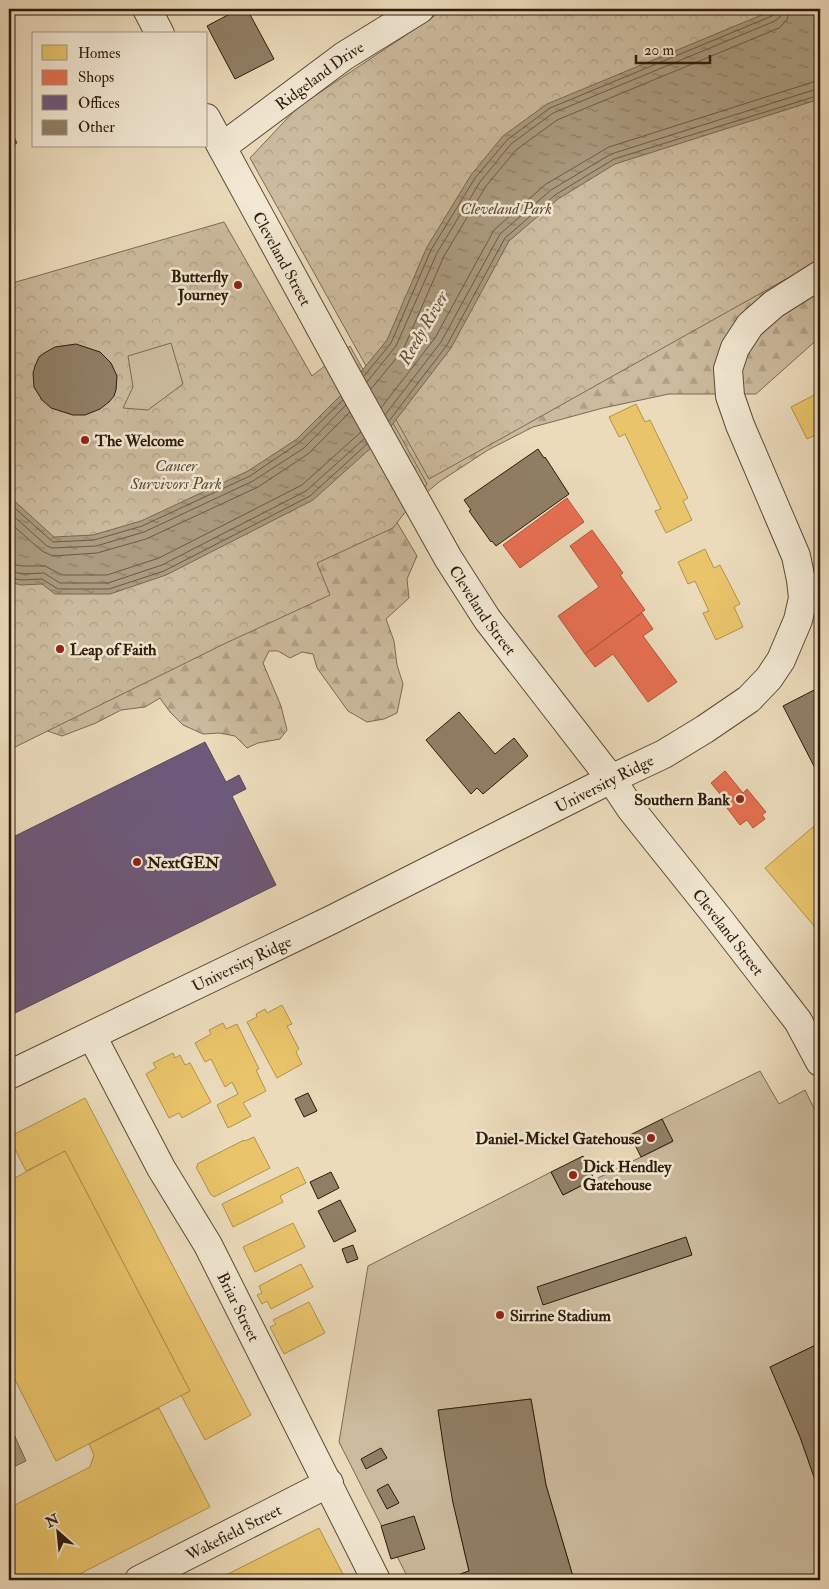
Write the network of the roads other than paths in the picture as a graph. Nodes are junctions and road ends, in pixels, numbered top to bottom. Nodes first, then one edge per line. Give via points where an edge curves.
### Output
1 (146, 9) edge
2 (420, 9) edge
3 (159, 32) edge
4 (208, 122) edge
5 (222, 147) junction
6 (820, 275) edge
7 (611, 779) junction
8 (92, 1036) junction
9 (820, 1062) edge
10 (9, 1075) edge
11 (328, 1484) junction
12 (140, 1580) edge
13 (376, 1580) edge

1 - 3 street
2 - 5 street, Ridgeland Drive via 344,56
4 - 5 street, Cleveland Street
5 - 7 street, Cleveland Street via 448,558 487,620
6 - 7 street, University Ridge via 774,304 750,325 735,348 728,369 730,396 740,425 796,556 803,598 798,620 781,660 749,699 664,754
7 - 8 street, University Ridge
7 - 9 street, Cleveland Street via 798,1021
8 - 10 street, University Ridge
8 - 11 street, Briar Street via 161,1168 208,1244
11 - 12 street, Wakefield Street
11 - 13 street, Briar Street

